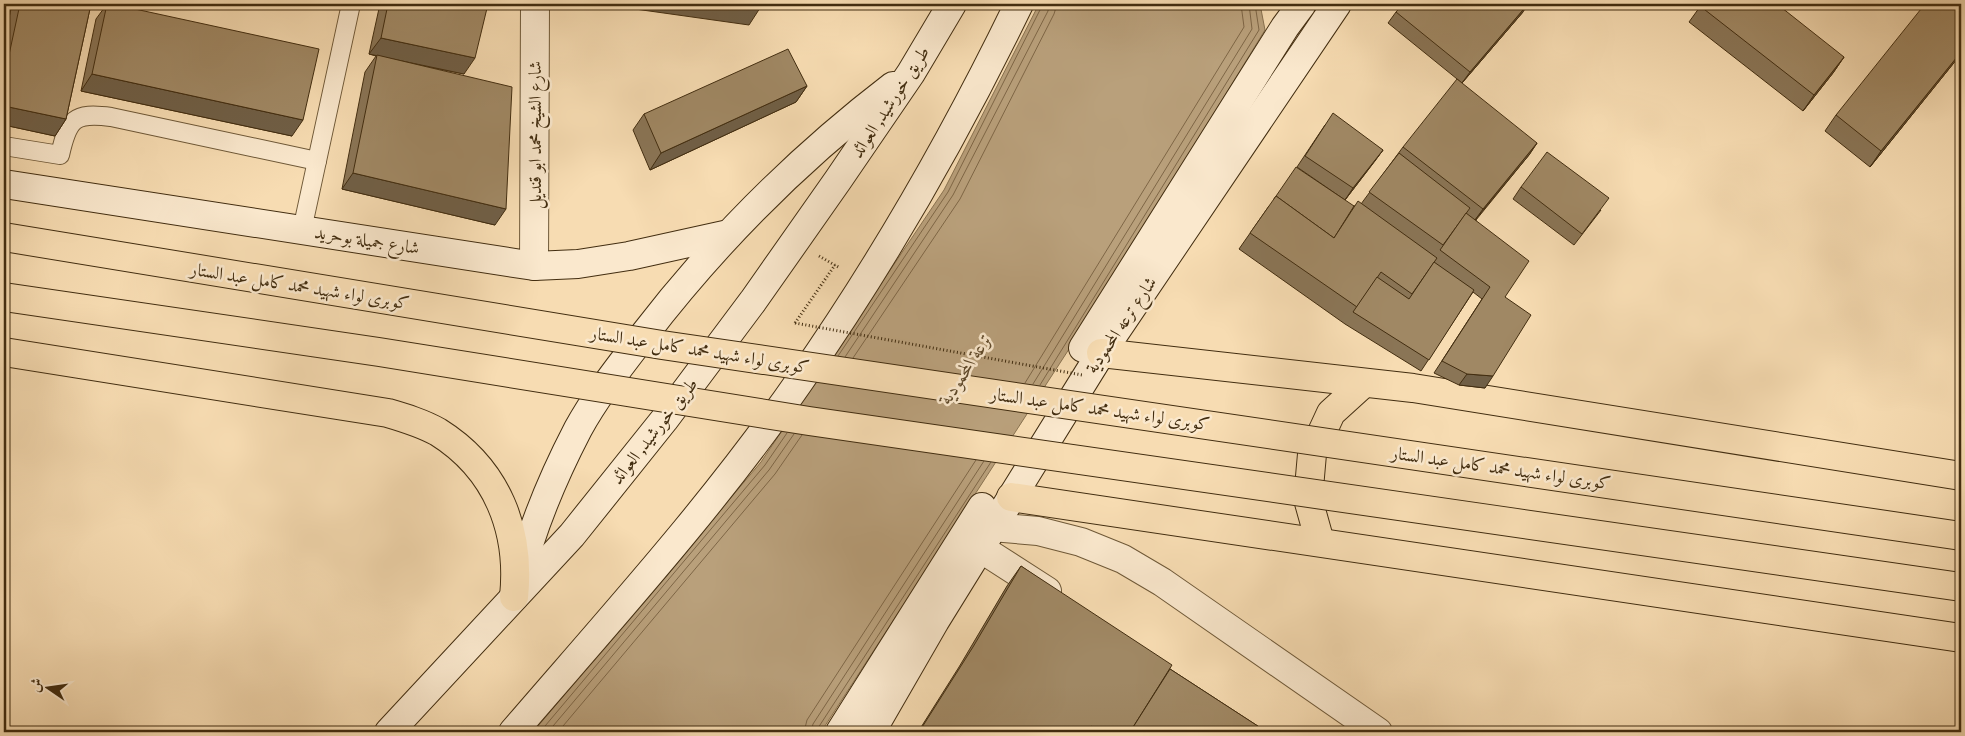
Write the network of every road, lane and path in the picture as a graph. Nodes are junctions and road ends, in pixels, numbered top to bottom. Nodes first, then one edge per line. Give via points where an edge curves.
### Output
1 (351, 4) edge
2 (535, 4) edge
3 (952, 4) edge
4 (1019, 4) edge
5 (1302, 4) edge
6 (1337, 4) edge
7 (1283, 15) edge
8 (910, 74) junction
9 (4, 146) edge
10 (317, 161) junction
11 (4, 184) edge
12 (302, 230) junction
13 (729, 234) junction
14 (4, 237) edge
15 (835, 265) dead end
16 (534, 266) junction
17 (4, 297) edge
18 (4, 352) edge
19 (1096, 365) junction
20 (1364, 382) junction
21 (1961, 476) edge
22 (1011, 496) junction
23 (1961, 536) edge
24 (986, 537) junction
25 (1320, 542) junction
26 (1961, 587) edge
27 (514, 597) junction
28 (1063, 602) edge
29 (1961, 638) edge
30 (389, 732) edge
31 (513, 732) edge
32 (840, 732) edge
33 (871, 732) edge
34 (1378, 732) edge

1 - 10 lane
2 - 16 main road, شارع الشيخ محمد ابو قنديل
3 - 8 main road, طريق خورشيد, العوائد
4 - 31 main road via 953,134 899,230 799,383 687,529
5 - 7 main road
6 - 19 main road, شارع ترعه المحمودية
7 - 32 main road
8 - 13 main road via 817,148
8 - 27 main road, طريق خورشيد, العوائد via 753,301 670,412 572,535
9 - 10 lane via 60,155 65,135 74,121 88,114
10 - 12 lane
11 - 12 main road, شارع جميلة بوحريد
12 - 16 main road, شارع جميلة بوحريد
13 - 16 main road, شارع جميلة بوحريد via 629,256 578,264
13 - 27 main road via 669,302 579,427 540,510
14 - 23 main road, كوبرى لواء شهيد محمد كامل عبد الستار, bridge via 662,345
15 - 19 path, bridge via 795,323
17 - 26 main road, bridge via 819,422
18 - 27 main road via 388,412 413,420 459,447 490,483 510,526 515,550
19 - 20 main road
19 - 22 main road, شارع ترعه المحمودية
20 - 21 main road
20 - 25 main road via 1331,413 1312,454 1308,499
22 - 24 main road, شارع ترعه المحمودية
22 - 25 main road
24 - 28 main road
24 - 33 main road, شارع ترعه المحمودية
24 - 34 main road via 1038,531 1081,542 1123,559 1162,582
25 - 29 main road
27 - 30 main road, طريق خورشيد, العوائد

